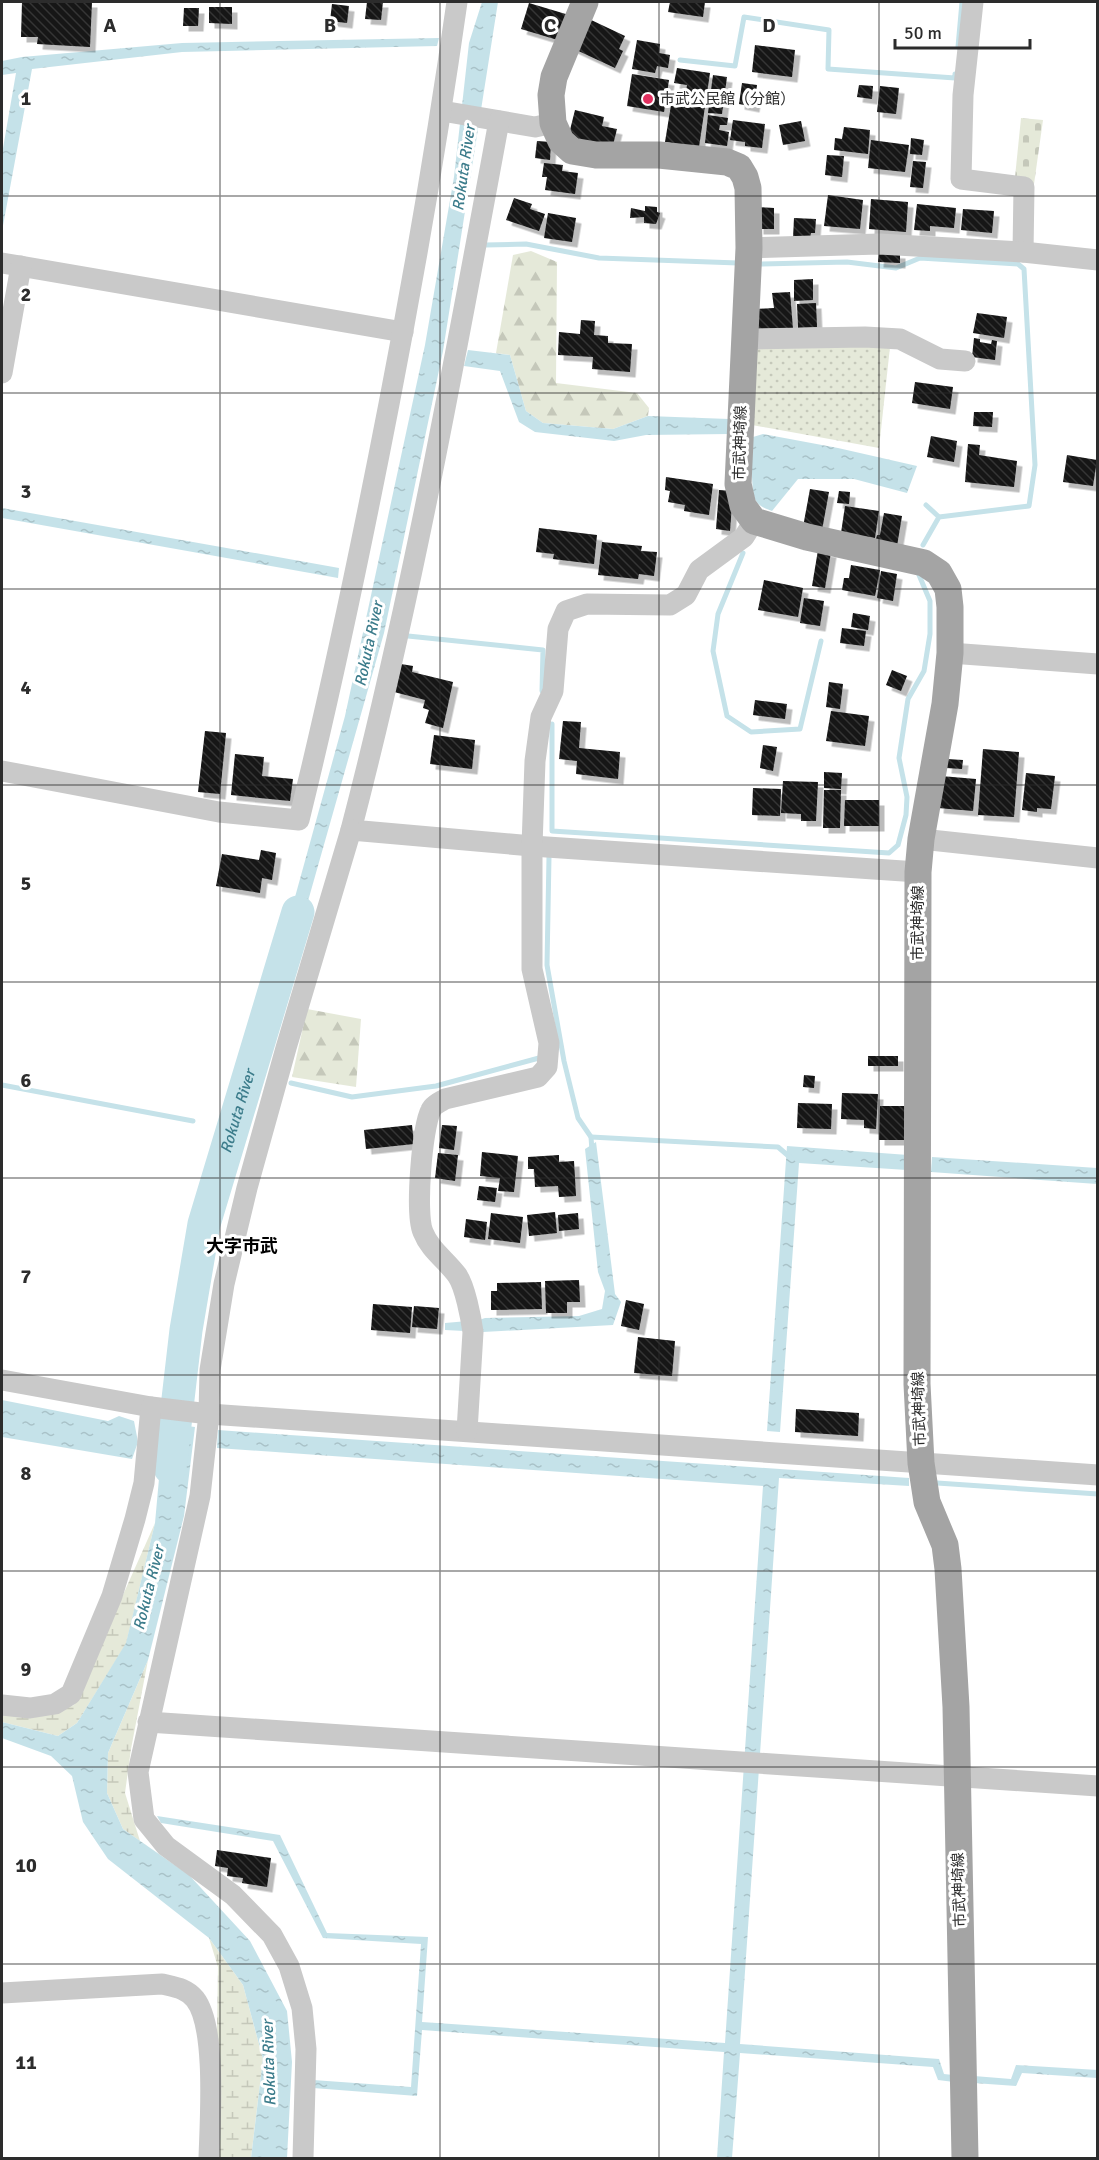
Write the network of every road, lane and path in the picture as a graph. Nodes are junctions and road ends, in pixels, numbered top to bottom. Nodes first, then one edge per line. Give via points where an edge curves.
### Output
1 (457, 2) edge
2 (585, 2) edge
3 (972, 2) edge
4 (442, 111) junction
5 (499, 121) junction
6 (553, 123) junction
7 (749, 248) junction
8 (1023, 252) junction
9 (1098, 260) edge
10 (11, 265) edge
11 (403, 332) junction
12 (744, 339) junction
13 (965, 361) dead end
14 (2, 373) edge
15 (754, 521) junction
16 (950, 653) junction
17 (1098, 664) edge
18 (2, 771) edge
19 (351, 830) junction
20 (921, 839) junction
21 (532, 846) junction
22 (1098, 858) edge
23 (918, 872) junction
24 (2, 1380) edge
25 (151, 1407) junction
26 (209, 1414) junction
27 (467, 1431) junction
28 (921, 1463) junction
29 (1098, 1475) edge
30 (2, 1705) edge
31 (148, 1722) junction
32 (956, 1777) junction
33 (1098, 1786) edge
34 (2, 1993) edge
35 (209, 2158) edge
36 (303, 2158) edge
37 (965, 2158) edge

1 - 4 street
2 - 6 main road, 市武神埼線 via 554,77
3 - 8 street via 963,95 961,179 1024,187
4 - 5 street
4 - 11 street
5 - 6 street via 535,127
5 - 19 street via 420,537
6 - 7 main road, 市武神埼線 via 561,141 572,152 658,154 727,162 739,167 747,188
7 - 8 street via 879,244
7 - 12 main road, 市武神埼線
8 - 9 street
10 - 11 street
10 - 14 street
11 - 18 street via 355,581 299,820 219,812
12 - 13 street via 900,339 940,359
12 - 15 main road, 市武神埼線 via 738,484 744,506
15 - 16 main road, 市武神埼線 via 807,537 924,562 939,573 948,589
15 - 21 street via 744,537 699,570 686,595 670,605 587,604 566,611 558,629 553,691 541,717
16 - 17 street
16 - 20 main road, 市武神埼線
19 - 21 street
19 - 26 street via 247,1188 210,1370
20 - 22 street
20 - 23 main road, 市武神埼線
21 - 23 street
21 - 27 street via 532,969 549,1043 547,1067 538,1077 445,1099 431,1107 426,1124 420,1190 422,1231 433,1250 459,1277 472,1325
23 - 28 main road, 市武神埼線 via 917,1384
24 - 25 street
25 - 26 street
25 - 30 street via 144,1483 135,1519 112,1596 71,1694 55,1704 30,1708
26 - 27 street
26 - 31 street via 200,1496
27 - 28 street
28 - 29 street
28 - 32 main road, 市武神埼線 via 927,1502 945,1545 948,1569
31 - 32 street
31 - 36 street via 138,1772 144,1819 166,1846 233,1895 272,1935 289,1966 302,2008 306,2049
32 - 33 street
32 - 37 main road, 市武神埼線
34 - 35 street via 162,1984 182,1989 195,1999 204,2021 211,2068

